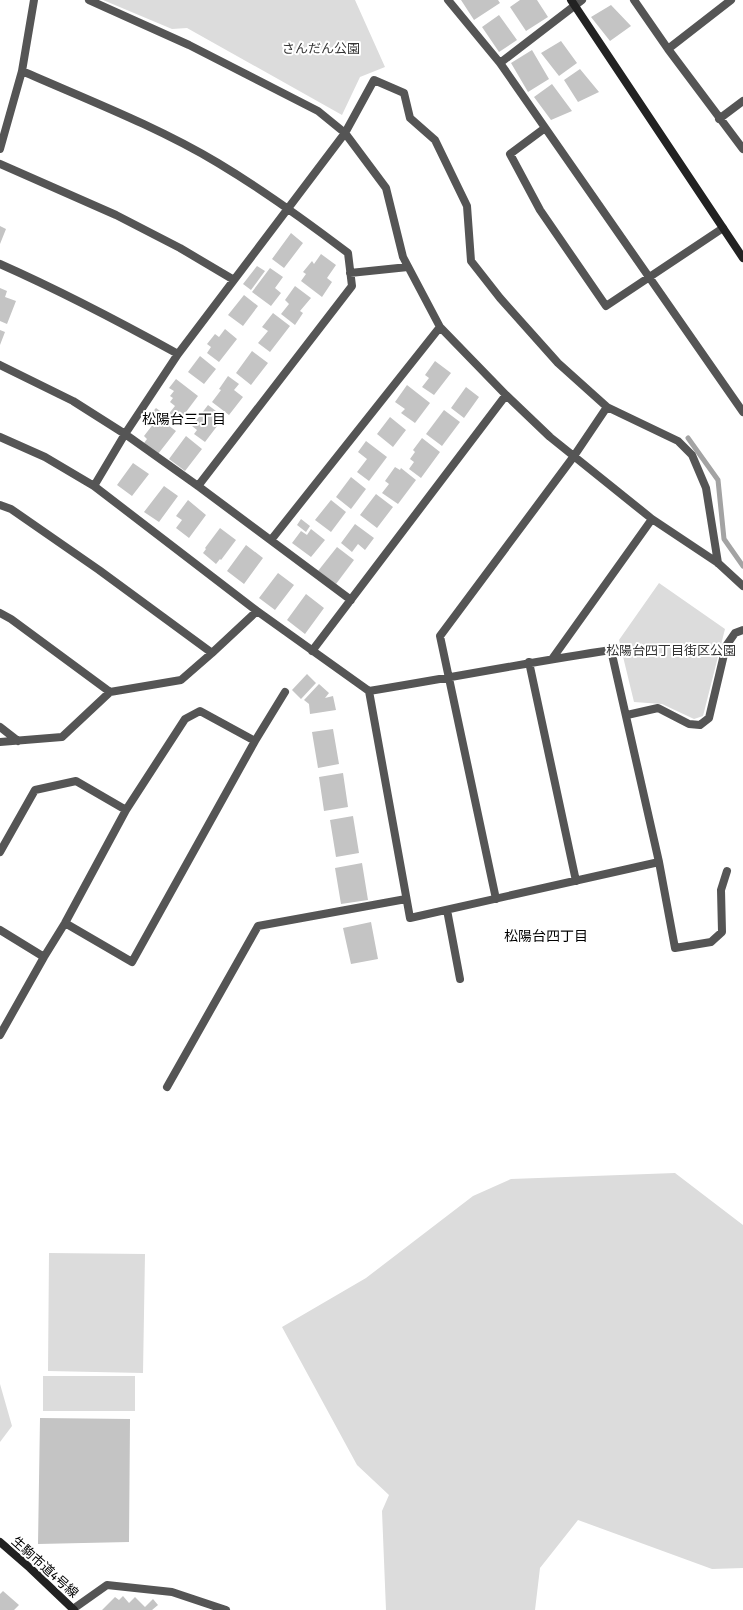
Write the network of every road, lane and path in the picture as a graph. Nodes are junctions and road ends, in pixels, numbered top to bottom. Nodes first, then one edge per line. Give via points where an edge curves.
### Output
1 (34, 0) edge
2 (89, 0) edge
3 (448, 0) edge
4 (634, 0) edge
5 (732, 0) edge
6 (576, 2) edge
7 (668, 49) junction
8 (500, 64) junction
9 (22, 71) junction
10 (743, 102) edge
11 (719, 119) junction
12 (545, 128) junction
13 (345, 133) junction
14 (0, 149) edge
15 (743, 149) edge
16 (0, 164) edge
17 (288, 208) junction
18 (723, 228) junction
19 (743, 258) edge
20 (0, 264) edge
21 (408, 267) junction
22 (350, 273) junction
23 (649, 277) junction
24 (234, 280) junction
25 (440, 327) junction
26 (178, 354) junction
27 (0, 365) edge
28 (506, 395) junction
29 (608, 407) junction
30 (743, 412) edge
31 (125, 434) junction
32 (0, 437) edge
33 (574, 456) junction
34 (94, 486) junction
35 (198, 486) junction
36 (0, 505) edge
37 (652, 519) junction
38 (271, 540) junction
39 (718, 563) junction
40 (743, 586) edge
41 (351, 600) junction
42 (257, 611) junction
43 (0, 613) edge
44 (743, 630) edge
45 (312, 651) junction
46 (212, 653) junction
47 (552, 659) junction
48 (529, 662) junction
49 (449, 678) junction
50 (368, 691) junction
51 (110, 692) junction
52 (285, 692) dead end
53 (627, 715) junction
54 (0, 727) edge
55 (18, 740) junction
56 (255, 741) junction
57 (0, 742) edge
58 (126, 810) junction
59 (0, 852) edge
60 (659, 862) junction
61 (727, 871) dead end
62 (576, 882) junction
63 (406, 899) junction
64 (496, 899) junction
65 (447, 910) junction
66 (65, 922) junction
67 (0, 930) edge
68 (44, 957) junction
69 (460, 979) dead end
70 (0, 1035) edge
71 (167, 1087) dead end
72 (0, 1542) edge
73 (74, 1609) edge
74 (226, 1610) edge

1 - 9 street
2 - 13 street via 189,46 318,111
3 - 8 street
4 - 7 street
5 - 7 street
6 - 8 street
6 - 18 street
7 - 11 street
8 - 12 street
9 - 14 street
9 - 17 street via 160,131 218,162
10 - 11 street
11 - 15 street
12 - 23 street
12 - 23 street via 510,154 540,210 606,306
13 - 17 street
13 - 21 street via 386,188 403,257
13 - 29 street via 374,80 404,93 410,118 435,140 467,206 471,260 500,298 558,363
16 - 24 street via 116,215
17 - 22 street via 348,253
17 - 24 street
18 - 19 street
18 - 23 street
20 - 26 street via 35,279
21 - 22 street
21 - 25 street
22 - 35 street via 352,286
23 - 30 street
24 - 26 street
25 - 28 street
25 - 38 street
26 - 31 street
27 - 31 street via 74,401
28 - 33 street
28 - 41 street
29 - 33 street
29 - 39 street via 678,441 692,455 706,488
31 - 34 street
31 - 35 street
32 - 34 street via 45,457
33 - 37 street
33 - 49 street via 440,636
34 - 42 street
35 - 38 street
36 - 46 street via 11,509 99,570
37 - 39 street
37 - 47 street
38 - 41 street
39 - 40 street
41 - 45 street
42 - 45 street
42 - 46 street
43 - 51 street
44 - 53 street via 735,633 726,646 709,718 700,725 690,724 658,708
45 - 50 street
46 - 51 street via 181,680
47 - 48 street
47 - 53 street via 611,650
48 - 49 street
48 - 62 street
49 - 50 street
49 - 64 street
50 - 63 street
51 - 55 street via 62,737
52 - 56 street
53 - 60 street
54 - 55 street
55 - 57 street
56 - 58 street via 200,710 185,719
56 - 66 street via 132,962
58 - 59 street via 76,781 35,790
58 - 66 street
60 - 61 street via 675,948 711,942 722,932 722,890
60 - 62 street
62 - 64 street
63 - 65 street via 410,918
63 - 71 street via 258,926
64 - 65 street
65 - 69 street
66 - 68 street
67 - 68 street
68 - 70 street
72 - 73 street, 生駒市道4号線
73 - 74 street via 107,1585 172,1592

